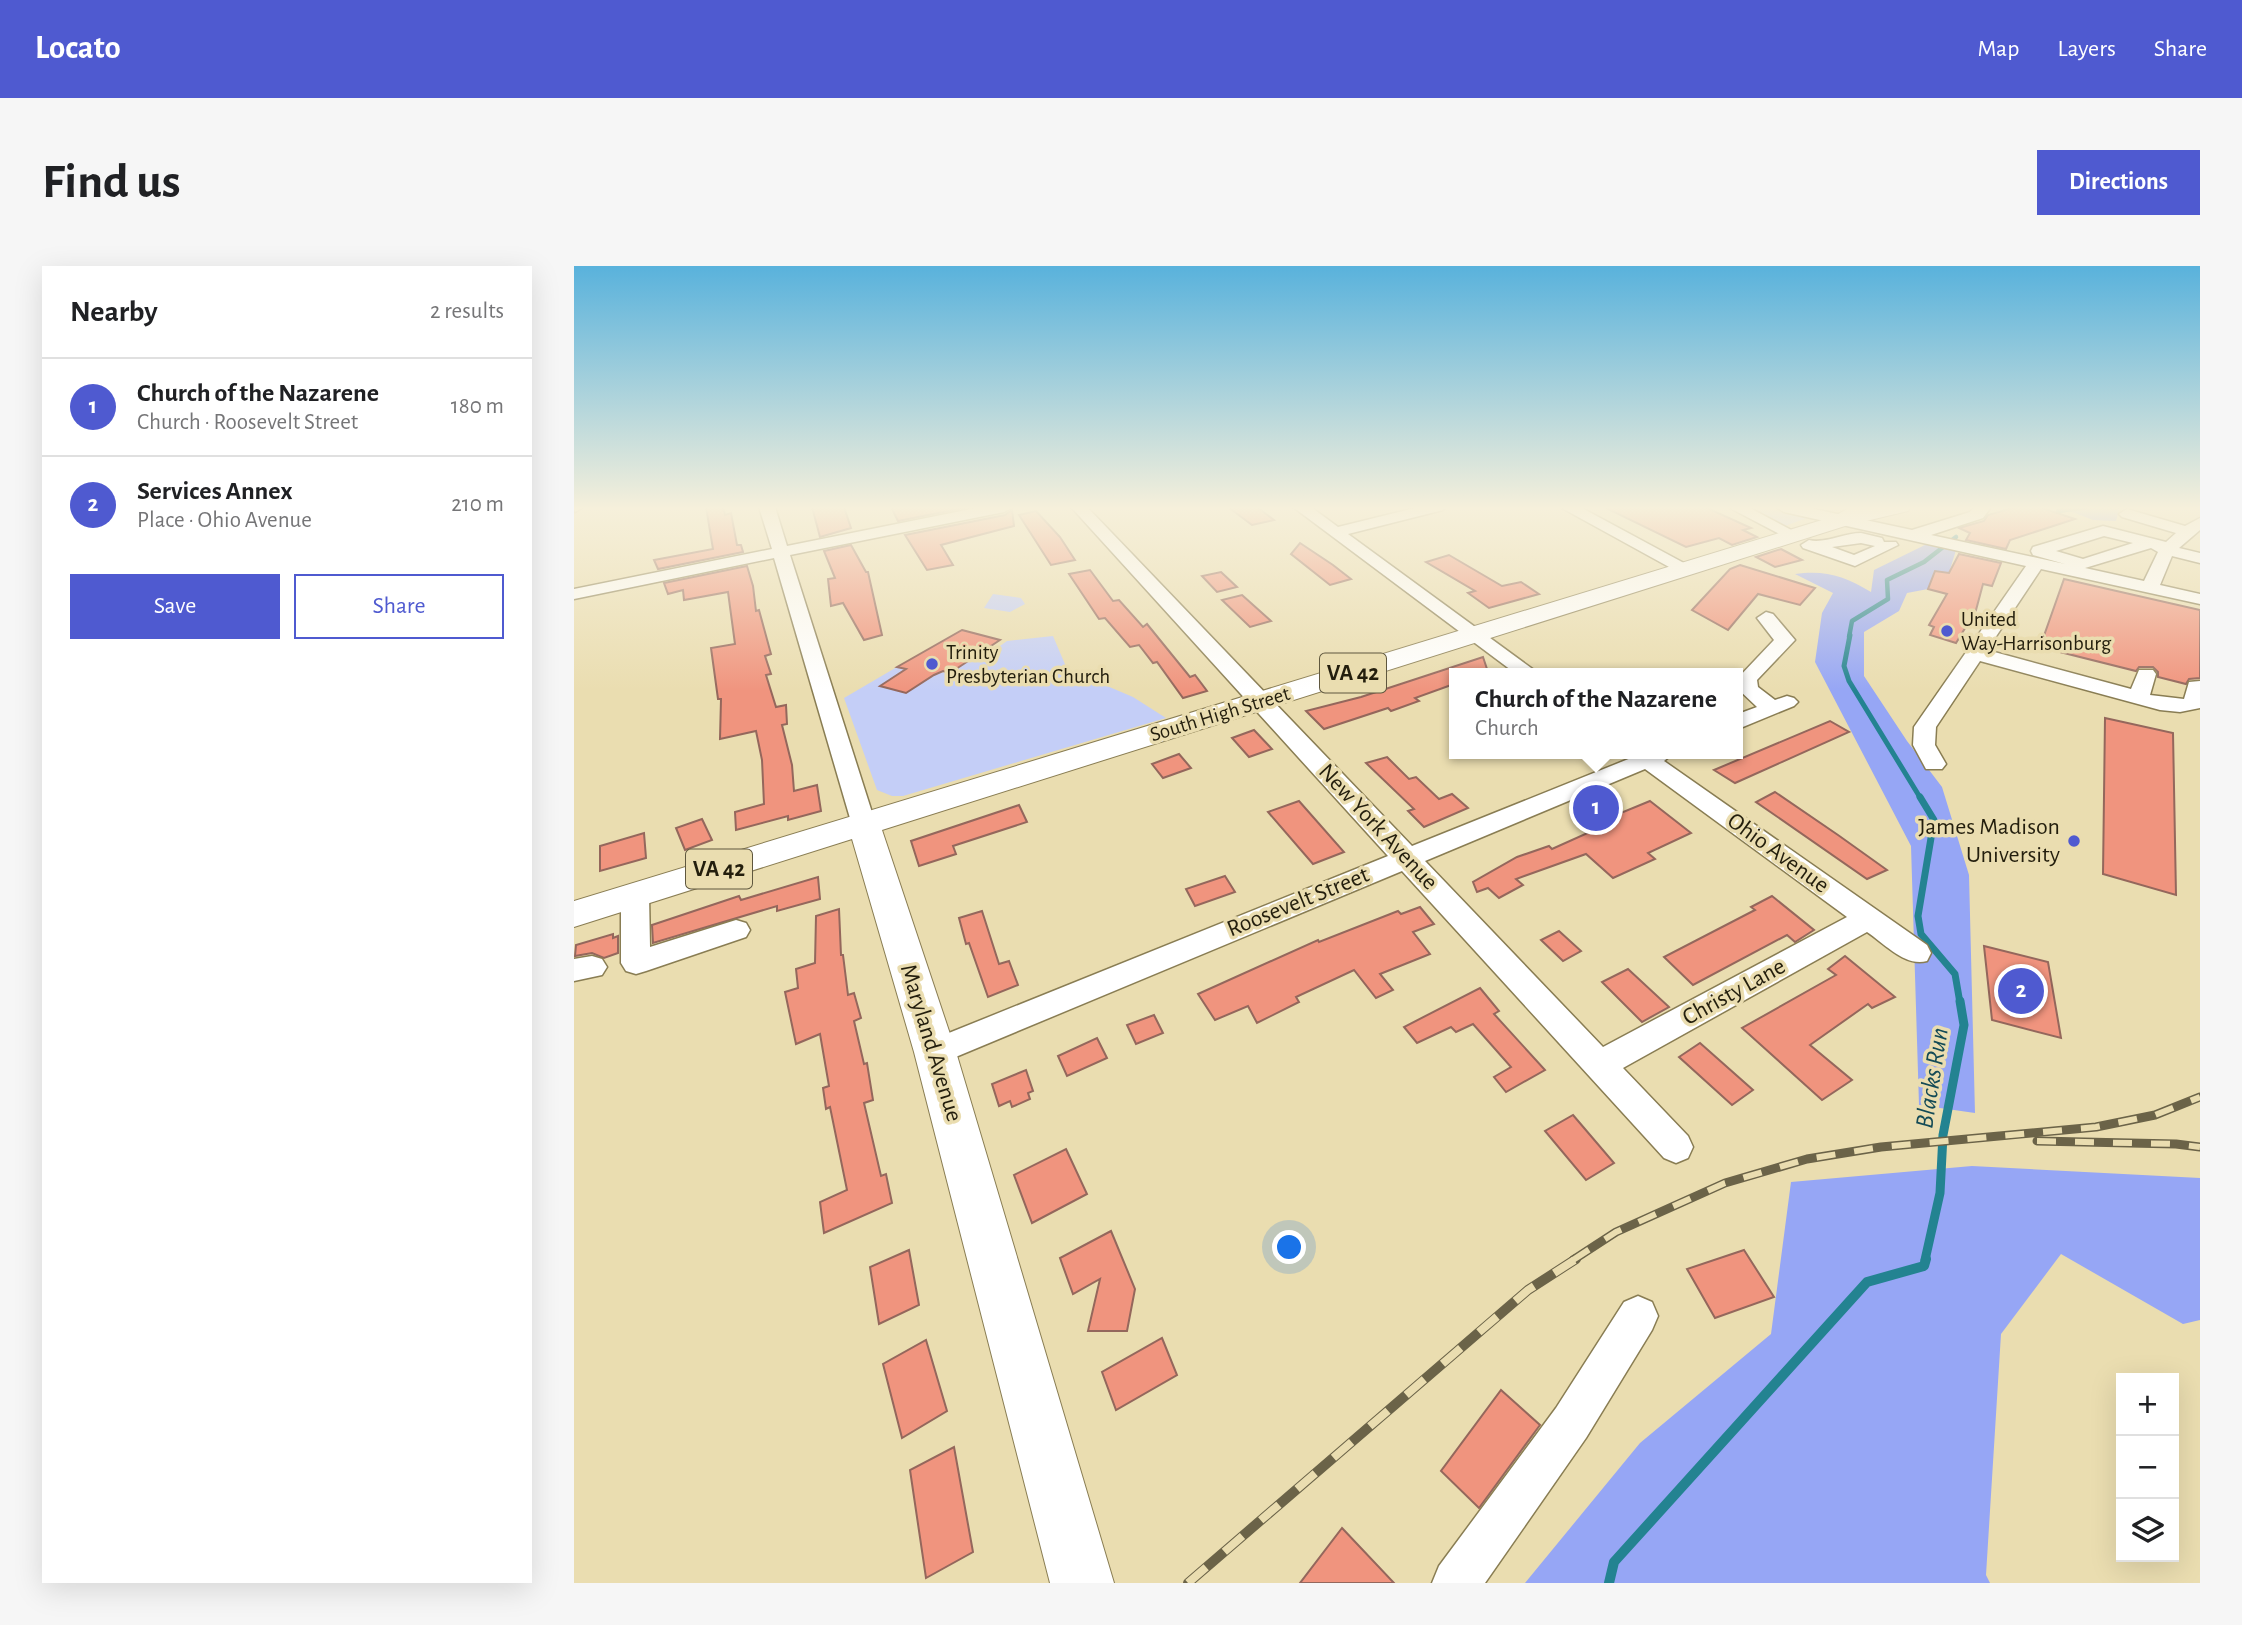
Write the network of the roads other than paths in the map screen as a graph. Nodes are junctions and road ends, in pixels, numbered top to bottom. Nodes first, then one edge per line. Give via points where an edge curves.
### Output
1 (699, 568) edge
2 (785, 568) edge
3 (1137, 568) edge
4 (1385, 568) edge
5 (2033, 568) edge
6 (2149, 568) edge
7 (1686, 569) edge
8 (2158, 569) junction
9 (2200, 572) edge
10 (2200, 584) edge
11 (574, 594) edge
12 (2200, 599) edge
13 (1766, 618) dead end
14 (1475, 635) junction
15 (1974, 653) junction
16 (1521, 668) edge
17 (2146, 674) dead end
18 (2196, 686) dead end
19 (2139, 698) junction
20 (1261, 701) junction
21 (1743, 720) edge
22 (1642, 759) edge
23 (1653, 759) edge
24 (1934, 764) dead end
25 (864, 825) junction
26 (1407, 858) junction
27 (635, 895) junction
28 (574, 914) edge
29 (1869, 918) junction
30 (736, 930) dead end
31 (1917, 953) dead end
32 (935, 1052) junction
33 (1599, 1065) junction
34 (1675, 1147) dead end
35 (1639, 1316) dead end
36 (1082, 1583) edge
37 (1456, 1583) edge

1 - 11 street
2 - 25 street, Maryland Avenue
3 - 20 street, New York Avenue
4 - 14 street
5 - 15 street
6 - 8 street
7 - 14 main road, South High Street / VA 42
8 - 9 street
8 - 10 street
8 - 12 street
13 - 21 street via 1784,640 1747,679 1748,689 1780,705
14 - 16 street
14 - 20 main road, South High Street / VA 42
15 - 19 street
15 - 24 street via 1924,727 1924,745
17 - 19 street
18 - 19 street via 2194,704 2186,706
20 - 25 main road, South High Street / VA 42
20 - 26 street, New York Avenue
22 - 26 street, Roosevelt Street
23 - 29 street, Ohio Avenue
25 - 27 main road, South High Street / VA 42
25 - 32 main road, Maryland Avenue
26 - 32 street, Roosevelt Street
26 - 33 street, New York Avenue
27 - 28 main road, South High Street / VA 42
27 - 30 street via 636,963
29 - 31 street, Ohio Avenue
29 - 33 street, Christy Lane
32 - 36 main road, Maryland Avenue
33 - 34 street, New York Avenue
35 - 37 street via 1572,1423

